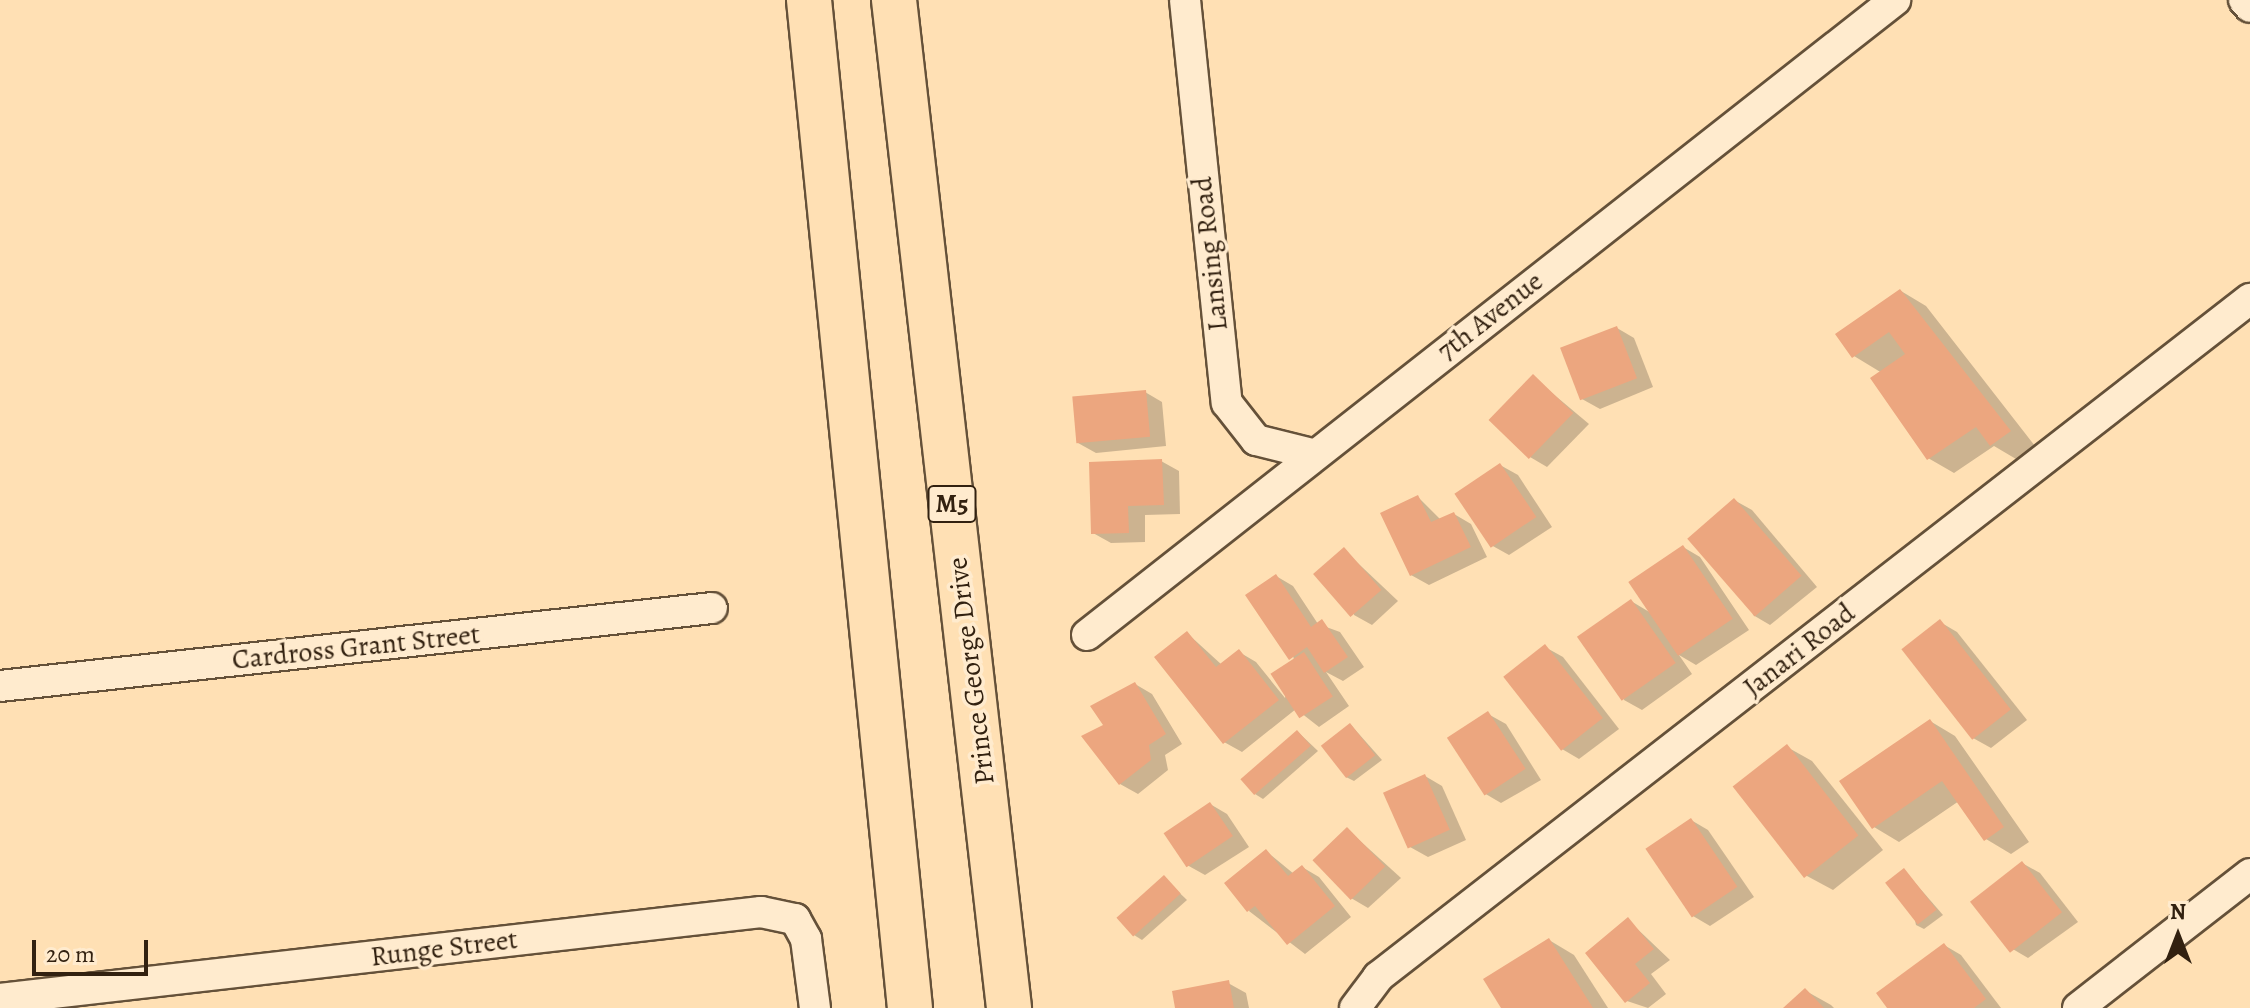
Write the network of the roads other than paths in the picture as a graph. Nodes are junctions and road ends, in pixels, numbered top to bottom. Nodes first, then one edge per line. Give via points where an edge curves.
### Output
1 (809, 0) edge
2 (894, 0) edge
3 (1185, 0) edge
4 (1895, 0) edge
5 (2244, 0) edge
6 (2250, 7) edge
7 (2250, 299) edge
8 (1312, 454) junction
9 (712, 608) dead end
10 (1087, 635) dead end
11 (0, 686) edge
12 (2250, 874) edge
13 (0, 999) edge
14 (815, 1008) edge
15 (910, 1008) edge
16 (1009, 1008) edge
17 (1355, 1008) edge
18 (2078, 1008) edge

1 - 15 main road
2 - 16 main road, Prince George Drive / M5
3 - 8 street, Lansing Road via 1227,403 1256,440
4 - 8 street, 7th Avenue
5 - 6 street
7 - 17 street, Janari Road via 1378,977
8 - 10 street, 7th Avenue
9 - 11 street, Cardross Grant Street
12 - 18 street
13 - 14 street, Runge Street via 761,912 795,919 806,939

